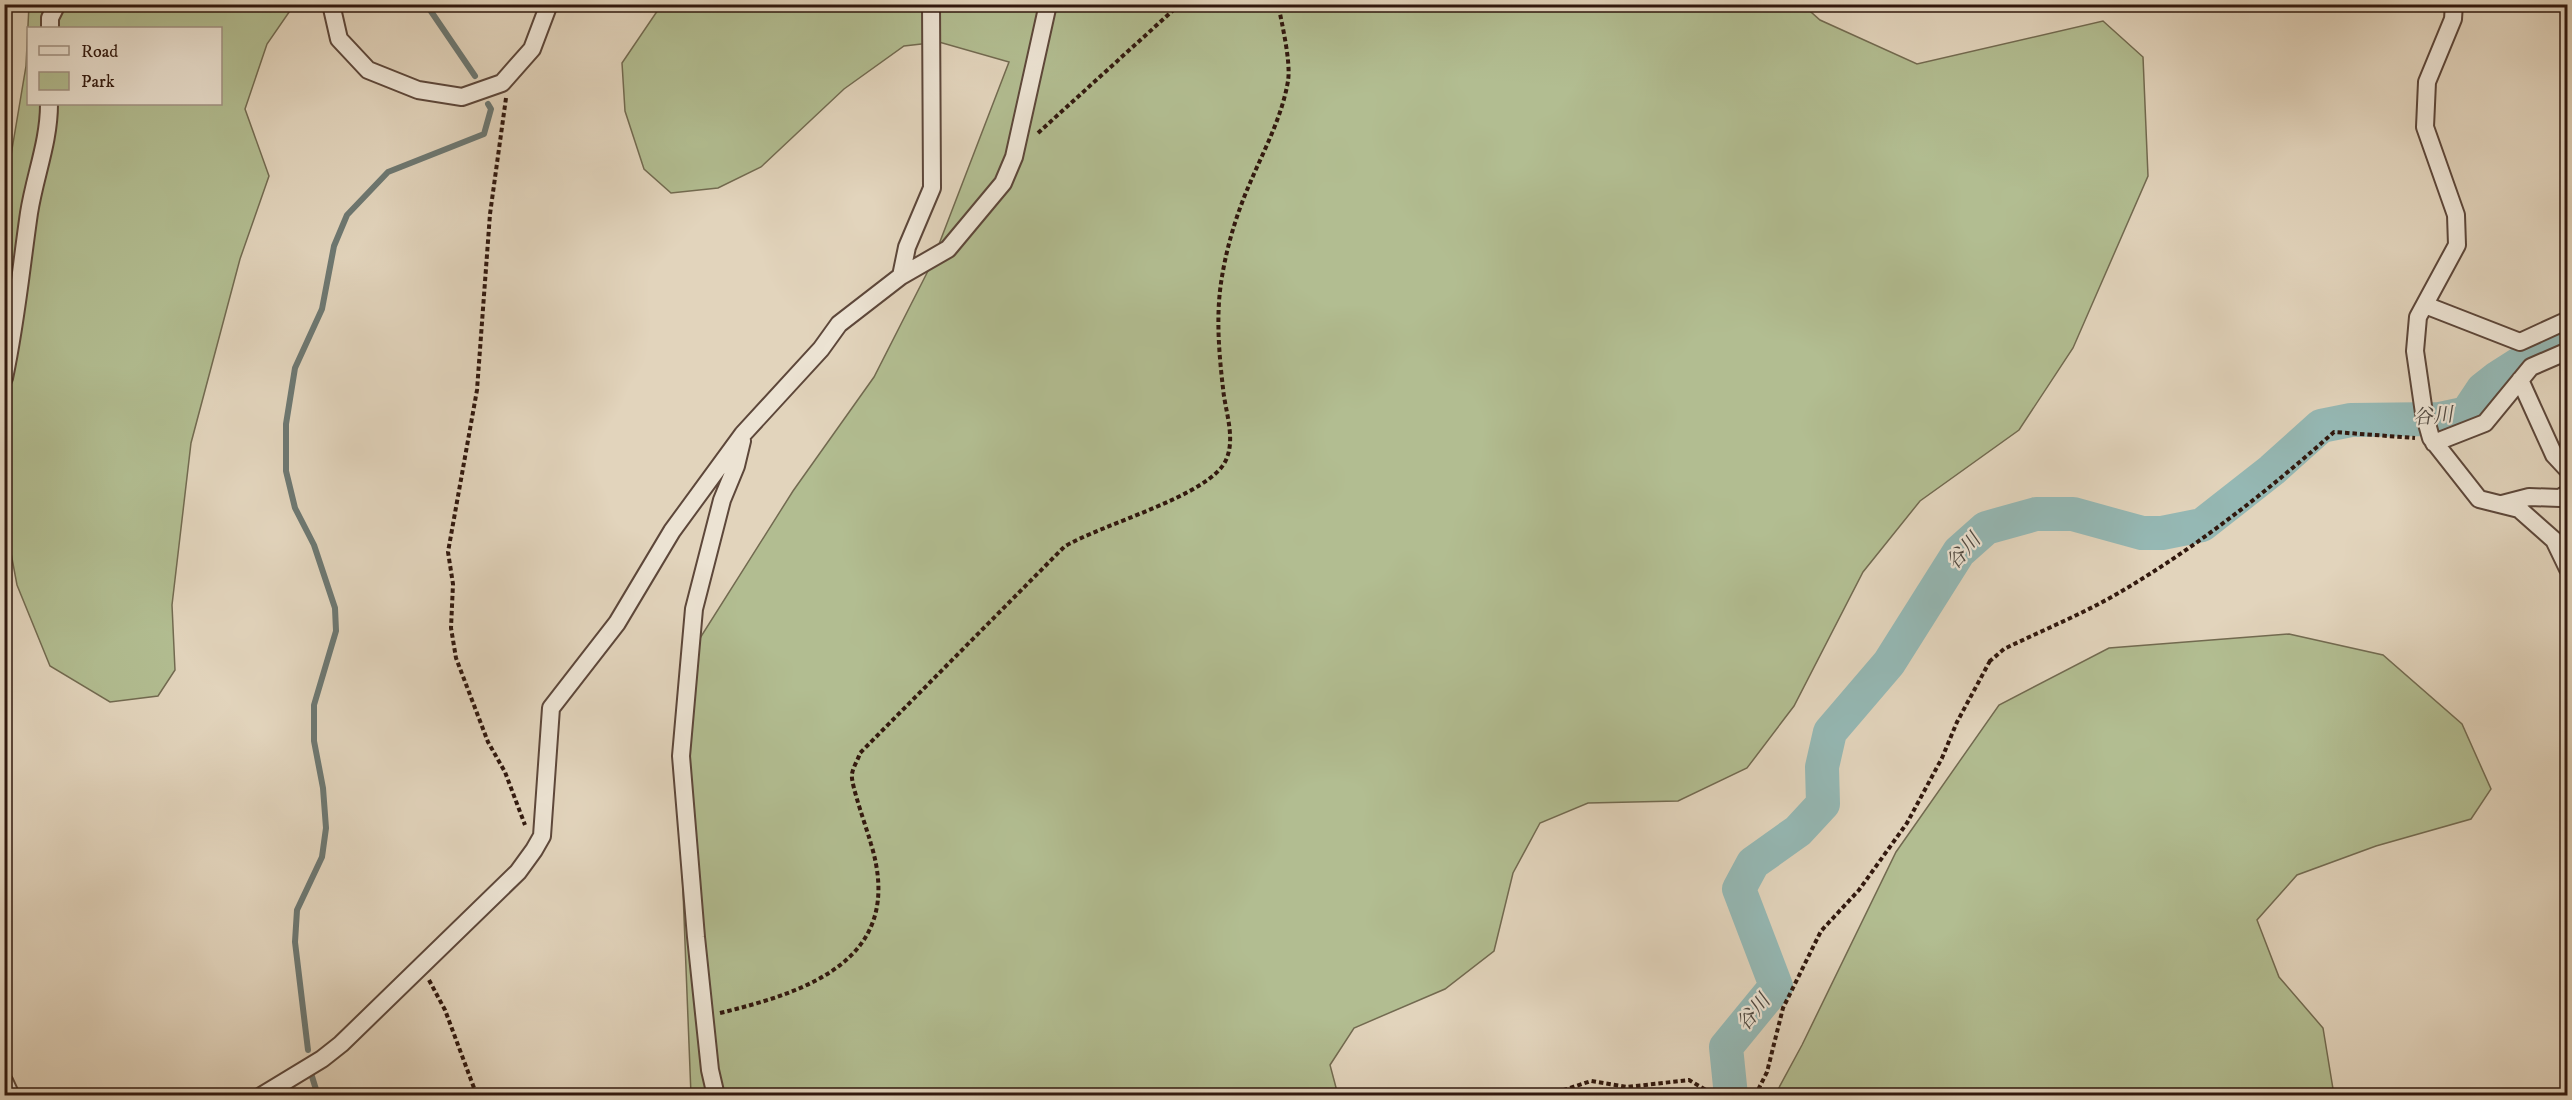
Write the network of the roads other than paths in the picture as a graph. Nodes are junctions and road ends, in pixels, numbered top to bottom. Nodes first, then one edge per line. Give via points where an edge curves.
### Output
1 (57, 4) edge
2 (332, 4) edge
3 (549, 4) edge
4 (931, 4) edge
5 (1048, 4) edge
6 (2454, 4) edge
7 (50, 27) edge
8 (50, 105) edge
9 (901, 276) junction
10 (2425, 305) junction
11 (2568, 320) edge
12 (2568, 351) edge
13 (4, 378) edge
14 (2520, 380) junction
15 (743, 434) junction
16 (2431, 438) junction
17 (2568, 470) edge
18 (2568, 493) edge
19 (2502, 504) junction
20 (2568, 569) edge
21 (4, 1081) edge
22 (11, 1095) edge
23 (261, 1095) edge
24 (716, 1095) edge

1 - 7 street
2 - 3 street via 339,39 368,70 417,90 462,97 502,83 532,48
4 - 9 street via 932,188 907,247
5 - 9 street via 1014,157 1003,183 948,249
6 - 10 street via 2453,19 2427,82 2425,127 2456,214 2457,245
8 - 13 street via 50,129 30,211 15,329
9 - 15 street via 839,324
10 - 11 street via 2520,342
10 - 16 street via 2418,317 2415,351
12 - 14 street via 2532,367
14 - 16 street via 2485,423
14 - 17 street via 2554,455
15 - 23 street via 672,531 617,623 552,708 542,836 518,872 341,1044
15 - 24 street via 693,609 681,756 704,1016
16 - 19 street via 2479,499
18 - 19 street via 2560,498 2529,496
19 - 20 street via 2519,509 2554,540
21 - 22 street

